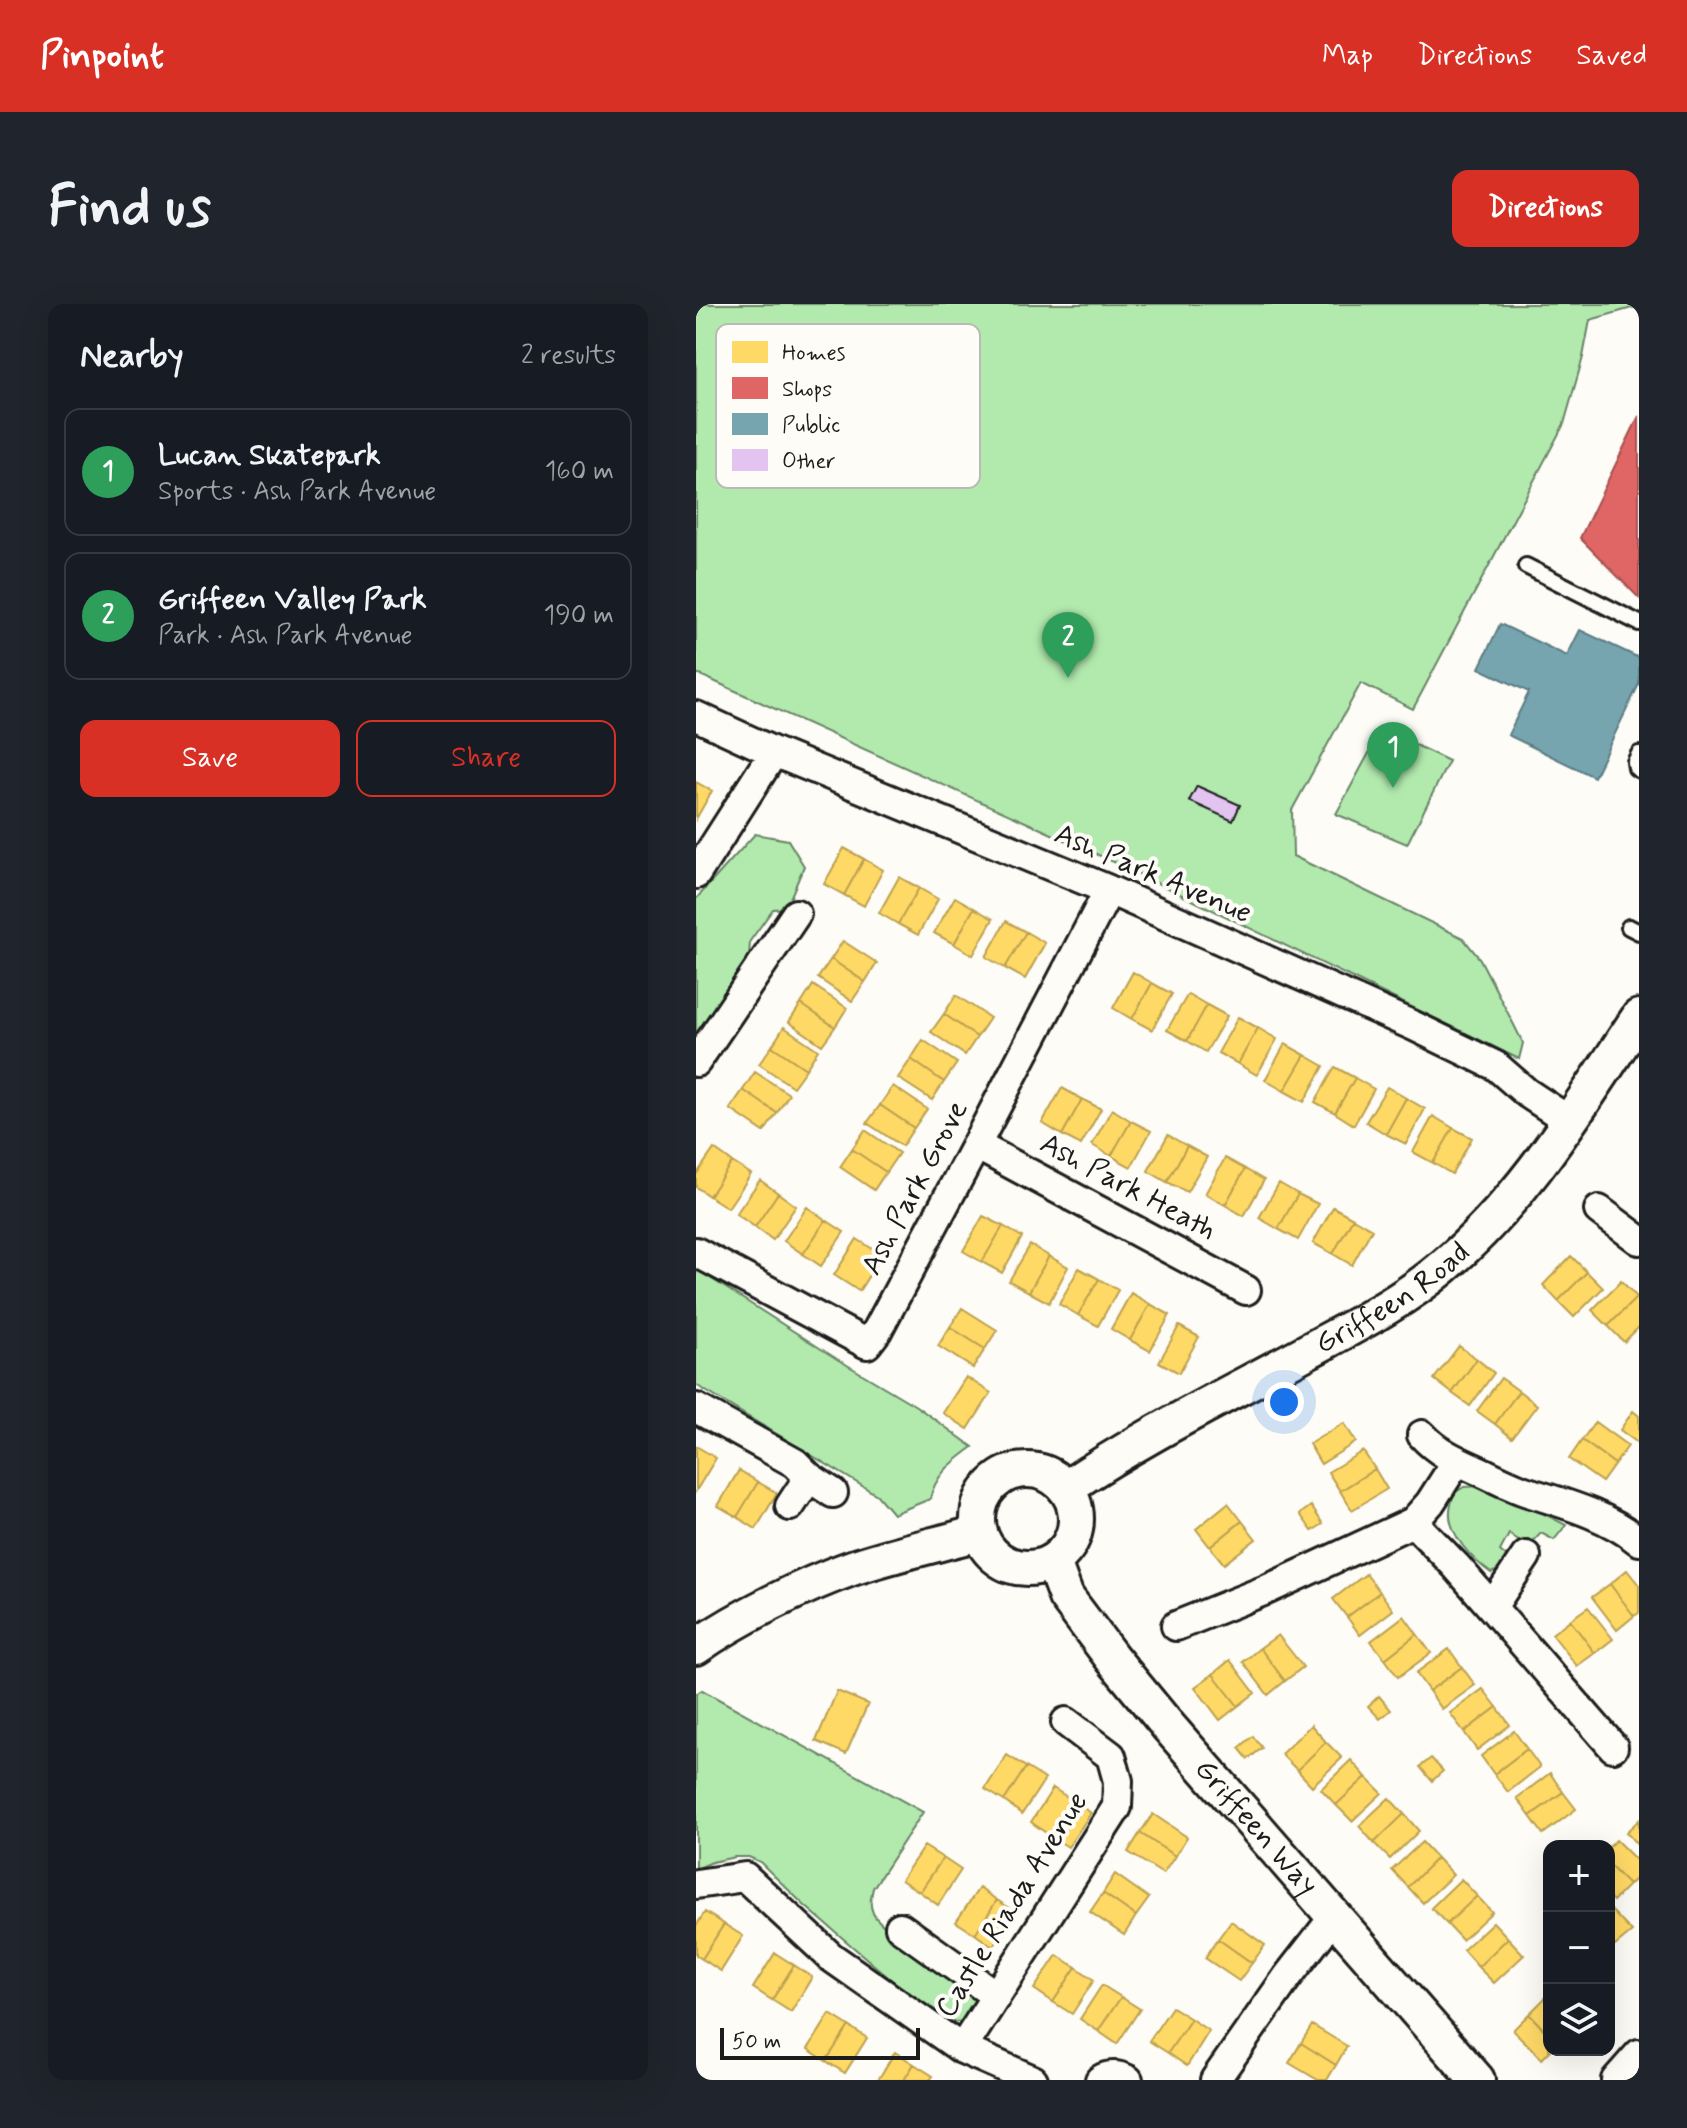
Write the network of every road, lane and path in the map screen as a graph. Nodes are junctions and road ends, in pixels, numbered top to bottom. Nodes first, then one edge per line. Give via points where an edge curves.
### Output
1 (1526, 566) dead end
2 (1639, 623) edge
3 (696, 716) edge
4 (774, 752) junction
5 (1639, 754) edge
6 (1639, 770) edge
7 (696, 874) edge
8 (1109, 890) junction
9 (796, 914) dead end
10 (1639, 1017) edge
11 (696, 1062) edge
12 (1568, 1120) junction
13 (976, 1145) junction
14 (1599, 1210) dead end
15 (1639, 1240) edge
16 (696, 1252) edge
17 (1246, 1290) dead end
18 (696, 1408) edge
19 (1422, 1435) dead end
20 (1457, 1461) junction
21 (809, 1477) junction
22 (1066, 1488) junction
23 (833, 1493) dead end
24 (790, 1506) dead end
25 (1413, 1522) junction
26 (1634, 1530) edge
27 (978, 1533) junction
28 (1526, 1556) dead end
29 (1053, 1562) junction
30 (1492, 1607) junction
31 (1176, 1626) dead end
32 (696, 1647) edge
33 (1066, 1722) dead end
34 (1613, 1747) dead end
35 (696, 1884) edge
36 (1334, 1917) junction
37 (900, 1927) dead end
38 (995, 1995) junction
39 (962, 2049) junction
40 (1639, 2054) edge
41 (1033, 2080) edge
42 (1100, 2080) edge
43 (1128, 2080) edge
44 (1215, 2080) edge
45 (1477, 2080) edge
46 (1616, 2080) edge

1 - 2 lane
3 - 4 street, Ash Park Avenue
4 - 7 street
4 - 8 street, Ash Park Avenue
5 - 6 lane
8 - 12 street, Ash Park Avenue via 1496,1066
8 - 13 street, Ash Park Grove
9 - 11 street
10 - 12 street, Griffeen Road
12 - 22 street, Griffeen Road via 1495,1216 1441,1269 1374,1316 1112,1457
13 - 16 street, Ash Park Grove via 867,1344
13 - 17 street, Ash Park Heath
14 - 15 street
18 - 21 street via 795,1463
19 - 20 street
20 - 25 street
20 - 26 street via 1528,1493
21 - 23 street
21 - 24 street
22 - 27 street via 1040,1471 1006,1474 982,1499
22 - 29 street via 1077,1520 1074,1537
25 - 30 street
25 - 31 street
27 - 29 street via 1009,1566 1039,1568
27 - 32 street via 851,1568 791,1594
28 - 30 street
29 - 36 street, Griffeen Way via 1066,1597 1112,1658
30 - 34 street
33 - 38 street, Castle Riada Avenue via 1111,1756 1118,1781 1117,1807
35 - 39 street, Castle Riada Avenue via 745,1877 831,1957
36 - 44 street
36 - 45 street, Griffeen Way
37 - 38 street
38 - 39 street, Castle Riada Avenue
39 - 41 street, Castle Riada Avenue
40 - 46 street
42 - 43 street via 1119,2075

